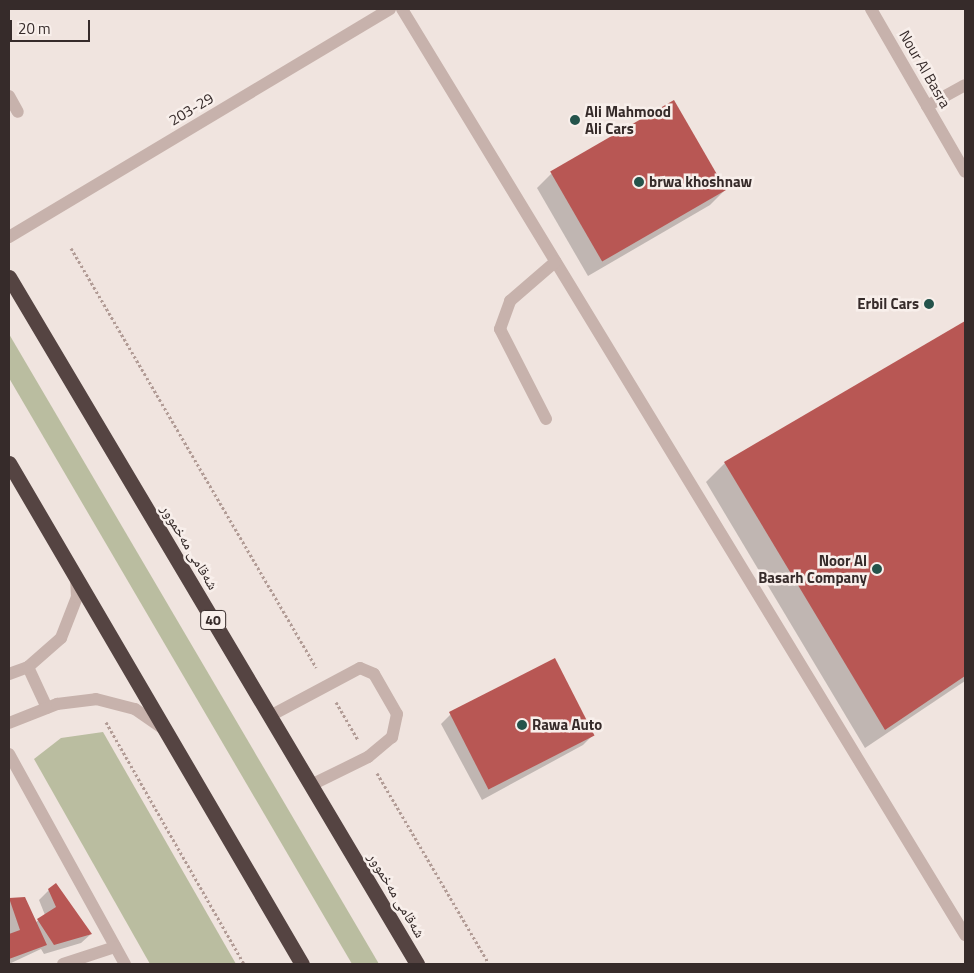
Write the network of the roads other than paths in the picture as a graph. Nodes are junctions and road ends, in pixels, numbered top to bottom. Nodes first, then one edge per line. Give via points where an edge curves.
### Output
1 (390, 9) edge
2 (402, 9) edge
3 (871, 9) edge
4 (965, 85) edge
5 (9, 96) edge
6 (927, 106) junction
7 (18, 112) dead end
8 (965, 172) edge
9 (9, 236) edge
10 (555, 262) junction
11 (9, 277) edge
12 (546, 419) dead end
13 (9, 463) edge
14 (75, 576) junction
15 (28, 667) junction
16 (9, 674) edge
17 (47, 708) junction
18 (270, 716) junction
19 (9, 723) edge
20 (162, 728) junction
21 (9, 754) edge
22 (311, 785) junction
23 (965, 936) edge
24 (115, 947) junction
25 (63, 964) edge
26 (124, 964) edge
27 (302, 964) edge
28 (417, 964) edge

1 - 9 street, 203-29
2 - 10 street
3 - 6 street, Nour Al Basra
4 - 6 street
5 - 7 street
6 - 8 street, Nour Al Basra
10 - 12 street via 510,301 500,329
10 - 23 street
11 - 18 highway, شەقامی مەخموور / 40
13 - 14 highway
14 - 15 street via 77,597 72,619 56,644
14 - 20 highway
15 - 16 street
15 - 17 street
17 - 19 street
17 - 20 street via 76,700 117,702 135,709
18 - 22 highway, شەقامی مەخموور / 40
18 - 22 street via 360,668 374,674 397,714 392,737 368,757
20 - 27 highway
21 - 24 street
22 - 28 highway, شەقامی مەخموور / 40
24 - 25 street
24 - 26 street

